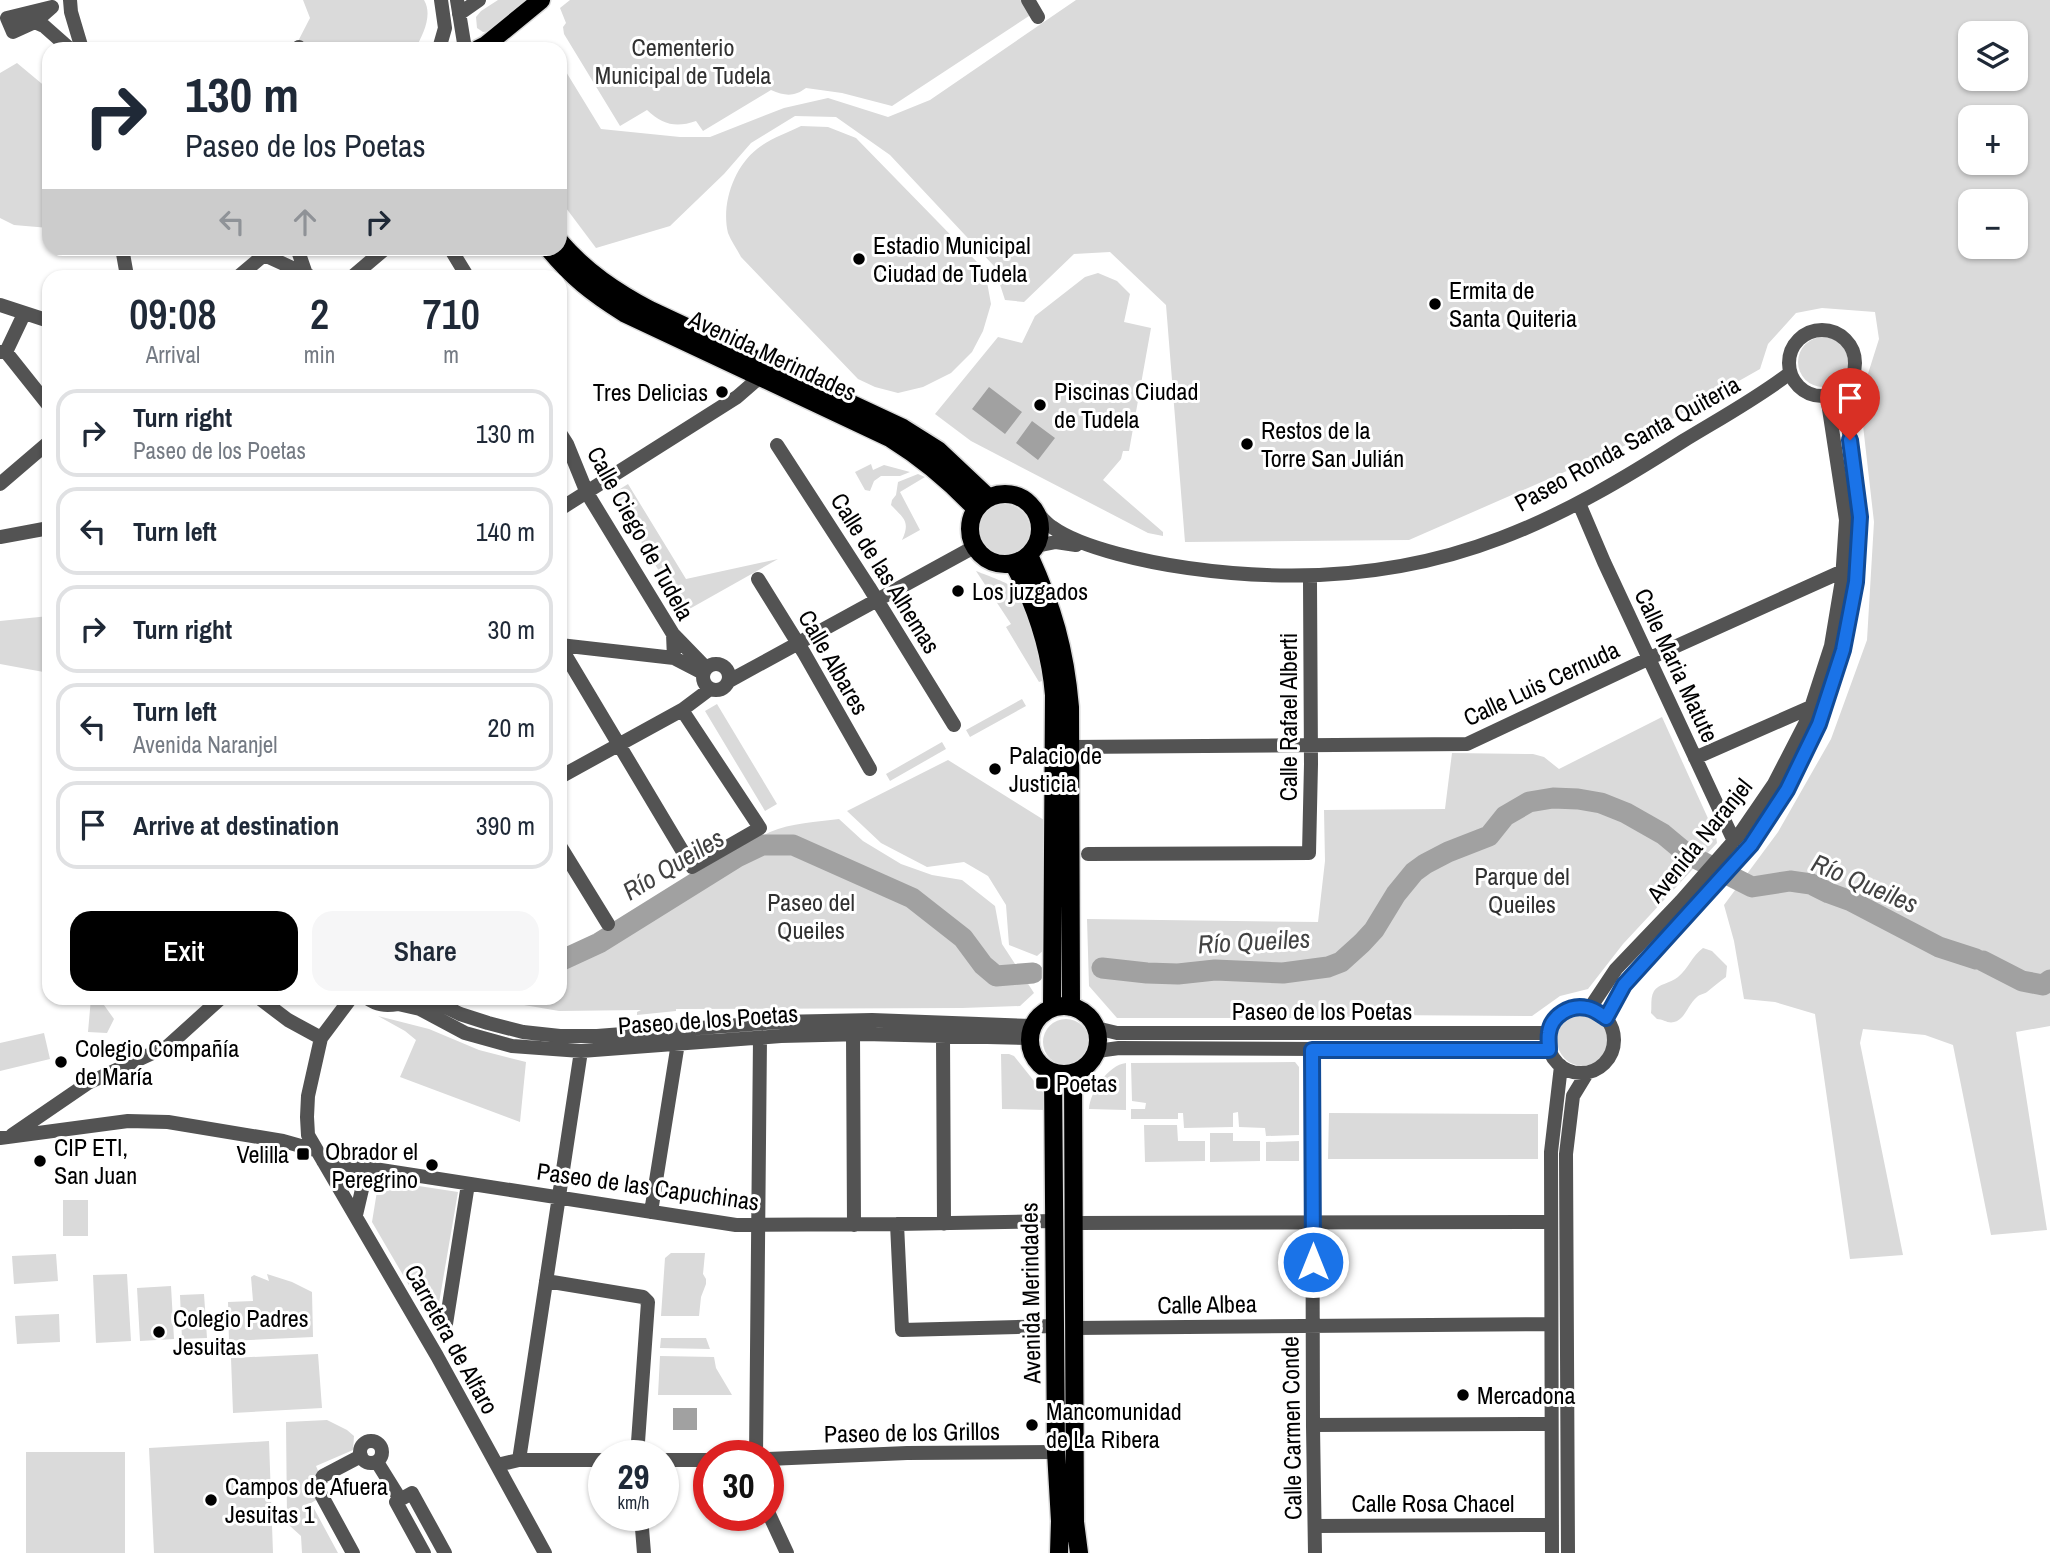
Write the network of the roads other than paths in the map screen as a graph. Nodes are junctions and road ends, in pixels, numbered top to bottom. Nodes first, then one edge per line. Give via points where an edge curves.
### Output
1 (70, 0) edge
2 (441, 0) edge
3 (479, 0) edge
4 (541, 0) edge
5 (552, 0) edge
6 (1028, 0) edge
7 (56, 4) edge
8 (458, 7) edge
9 (1038, 17) dead end
10 (35, 22) junction
11 (62, 42) edge
12 (80, 42) edge
13 (441, 42) edge
14 (464, 42) edge
15 (490, 42) edge
16 (505, 42) edge
17 (567, 249) edge
18 (258, 256) edge
19 (260, 256) edge
20 (274, 256) edge
21 (376, 256) edge
22 (555, 256) edge
23 (237, 270) edge
24 (245, 270) edge
25 (299, 270) edge
26 (359, 270) edge
27 (566, 270) edge
28 (567, 271) edge
29 (0, 305) edge
30 (24, 314) junction
31 (42, 319) edge
32 (3, 352) edge
33 (760, 377) junction
34 (1792, 377) junction
35 (1842, 390) junction
36 (1827, 396) junction
37 (42, 398) edge
38 (567, 444) edge
39 (777, 445) dead end
40 (42, 448) edge
41 (0, 484) edge
42 (587, 493) junction
43 (982, 503) junction
44 (567, 505) edge
45 (1581, 508) junction
46 (1037, 513) junction
47 (42, 529) edge
48 (0, 537) edge
49 (974, 547) junction
50 (1026, 555) junction
51 (1843, 571) junction
52 (758, 579) dead end
53 (1310, 582) junction
54 (876, 599) junction
55 (673, 634) junction
56 (797, 643) junction
57 (567, 647) edge
58 (567, 658) edge
59 (674, 658) junction
60 (1650, 658) junction
61 (704, 671) junction
62 (729, 681) junction
63 (710, 690) junction
64 (1811, 707) junction
65 (682, 710) junction
66 (954, 725) dead end
67 (619, 744) junction
68 (1311, 746) junction
69 (1071, 747) junction
70 (1695, 758) junction
71 (870, 769) dead end
72 (567, 773) edge
73 (1734, 841) junction
74 (1088, 854) dead end
75 (567, 857) edge
76 (608, 924) dead end
77 (213, 1005) edge
78 (269, 1005) edge
79 (346, 1005) edge
80 (410, 1005) edge
81 (442, 1005) edge
82 (1070, 1007) junction
83 (1052, 1008) junction
84 (1590, 1008) junction
85 (1606, 1018) junction
86 (1096, 1028) junction
87 (1031, 1032) junction
88 (1549, 1032) junction
89 (853, 1034) junction
90 (943, 1037) junction
91 (321, 1038) junction
92 (760, 1038) junction
93 (678, 1043) junction
94 (1312, 1050) junction
95 (1549, 1050) junction
96 (581, 1051) junction
97 (1097, 1051) junction
98 (1561, 1066) junction
99 (1053, 1073) junction
100 (1587, 1073) junction
101 (1073, 1074) junction
102 (6, 1137) edge
103 (319, 1156) junction
104 (366, 1168) junction
105 (468, 1184) junction
106 (558, 1198) junction
107 (651, 1212) junction
108 (356, 1215) junction
109 (1054, 1221) junction
110 (1551, 1222) junction
111 (1074, 1223) junction
112 (1313, 1223) junction
113 (897, 1224) junction
114 (944, 1224) junction
115 (854, 1225) junction
116 (758, 1226) junction
117 (546, 1281) junction
118 (446, 1324) dead end
119 (1551, 1324) junction
120 (1055, 1326) junction
121 (1313, 1326) junction
122 (1074, 1328) junction
123 (1551, 1424) junction
124 (1313, 1425) junction
125 (638, 1440) edge
126 (756, 1440) edge
127 (1056, 1452) junction
128 (360, 1456) junction
129 (784, 1458) edge
130 (519, 1460) junction
131 (588, 1460) edge
132 (377, 1462) junction
133 (497, 1465) junction
134 (400, 1499) junction
135 (1552, 1525) junction
136 (1315, 1526) junction
137 (642, 1531) edge
138 (777, 1531) edge
139 (353, 1553) edge
140 (424, 1553) edge
141 (446, 1553) edge
142 (545, 1553) edge
143 (644, 1553) edge
144 (787, 1553) edge
145 (1059, 1553) edge
146 (1079, 1553) edge
147 (1315, 1553) edge
148 (1552, 1553) edge
149 (1568, 1553) edge

1 - 12 street
2 - 13 street
3 - 8 street
4 - 15 main road
5 - 16 main road
6 - 9 street
7 - 10 street
7 - 10 street via 7,18 13,32
8 - 14 street
10 - 11 street
17 - 43 main road, Avenida Merindades via 617,293 903,428 938,450
18 - 23 street
19 - 24 street
20 - 25 street
21 - 26 street
22 - 27 main road, Avenida Merindades
28 - 33 main road, Avenida Merindades via 624,313
29 - 30 street
30 - 31 street
30 - 32 street
32 - 37 street
33 - 42 street via 737,397
33 - 43 main road, Avenida Merindades via 890,438
34 - 35 street via 1791,349 1812,330 1827,329 1852,346 1856,362 1852,378
34 - 36 street via 1803,391
34 - 45 street, Paseo Ronda Santa Quiteria
34 - 46 street, Paseo Ronda Santa Quiteria via 1584,499 1500,539 1413,564 1296,577 1235,575 1177,567 1080,541 1052,527
35 - 36 street
35 - 85 street, Avenida Naranjel via 1860,517 1856,582 1843,650 1819,724 1787,790 1751,845 1624,985
36 - 51 street, Avenida Naranjel via 1846,520
38 - 42 street, Calle Ciego de Tudela
39 - 54 street, Calle de las Alhemas
40 - 41 street
42 - 44 street
42 - 55 street, Calle Ciego de Tudela
43 - 46 main road via 1010,494 1021,497
43 - 49 main road via 969,527
45 - 53 street, Paseo Ronda Santa Quiteria via 1531,532 1456,558 1401,572
45 - 60 street, Calle Maria Matute
46 - 50 main road via 1041,530
47 - 48 street
49 - 50 main road via 990,562 1002,565
49 - 54 street
50 - 53 street, Paseo Ronda Santa Quiteria via 1056,542 1212,578
50 - 69 main road via 1041,581 1067,666
50 - 83 main road via 1025,584 1040,624 1054,695
51 - 60 street, Calle Luis Cernuda
51 - 64 street, Avenida Naranjel via 1831,646
52 - 56 street, Calle Albares
53 - 68 street, Calle Rafael Alberti
54 - 56 street
54 - 66 street, Calle de las Alhemas
55 - 59 street, Calle Ciego de Tudela
55 - 61 street
56 - 62 street
56 - 71 street, Calle Albares
57 - 59 street
58 - 67 street
59 - 61 street
60 - 68 street, Calle Luis Cernuda via 1467,744
60 - 70 street, Calle Maria Matute
61 - 62 street via 722,665
61 - 63 street via 703,682
62 - 63 street via 722,689
63 - 65 street
64 - 70 street
64 - 73 street, Avenida Naranjel via 1774,784
65 - 67 street
65 - 67 street via 760,828 692,867
67 - 72 street
68 - 69 street, Calle Luis Cernuda
68 - 74 street, Calle Rafael Alberti via 1309,853
69 - 82 main road
70 - 73 street, Calle Maria Matute
73 - 84 street, Avenida Naranjel via 1616,969
75 - 76 street
77 - 102 street via 169,1045 88,1083
78 - 91 street
79 - 91 street
80 - 96 street, Paseo de los Poetas via 465,1033 512,1046
81 - 87 street, Paseo de los Poetas via 488,1023 561,1036 872,1020
82 - 83 main road
82 - 86 main road via 1090,1018
83 - 87 main road via 1037,1018
84 - 85 street
84 - 88 street via 1560,1014
85 - 100 street via 1614,1035 1613,1048 1608,1060
86 - 88 street, Paseo de los Poetas via 1116,1033
86 - 97 main road
87 - 90 street, Paseo de los Poetas
87 - 99 main road via 1035,1060
88 - 95 street
89 - 90 street, Paseo de los Poetas
89 - 92 street, Paseo de los Poetas
89 - 115 street
90 - 114 street
91 - 103 street, Carretera de Alfaro via 307,1117 308,1135
92 - 93 street, Paseo de los Poetas
92 - 116 street
93 - 96 street, Paseo de los Poetas
93 - 107 street
94 - 95 street, Paseo de los Poetas
94 - 97 street, Paseo de los Poetas
94 - 112 street, Calle Carmen Conde
95 - 98 street
96 - 106 street
97 - 101 main road via 1092,1061
98 - 100 street
98 - 110 street via 1551,1152
99 - 101 main road
99 - 109 main road, Avenida Merindades
100 - 149 street via 1573,1096 1566,1154
101 - 111 main road, Avenida Merindades
102 - 103 street, Paseo de las Capuchinas via 128,1121 168,1122 283,1141
103 - 104 street, Paseo de las Capuchinas
103 - 108 street, Carretera de Alfaro
104 - 105 street, Paseo de las Capuchinas
104 - 108 street
105 - 106 street, Paseo de las Capuchinas
105 - 118 street
106 - 107 street, Paseo de las Capuchinas
106 - 117 street
107 - 116 street, Paseo de las Capuchinas
108 - 133 street, Carretera de Alfaro
109 - 114 street, Paseo de las Capuchinas
109 - 120 main road, Avenida Merindades
110 - 112 street
110 - 119 street
111 - 112 street
111 - 122 main road, Avenida Merindades
112 - 121 street, Calle Carmen Conde
113 - 114 street, Paseo de las Capuchinas
113 - 115 street, Paseo de las Capuchinas
113 - 120 street via 902,1331
115 - 116 street, Paseo de las Capuchinas
116 - 126 street
117 - 125 street via 643,1297 648,1302
117 - 130 street
119 - 121 street, Calle Albea
119 - 123 street
120 - 127 main road, Avenida Merindades
121 - 122 street, Calle Albea
121 - 124 street, Calle Carmen Conde
122 - 146 main road, Avenida Merindades
123 - 124 street
123 - 135 street
124 - 136 street, Calle Carmen Conde
127 - 129 street, Paseo de los Grillos
127 - 145 main road, Avenida Merindades
128 - 132 street via 366,1463
128 - 132 street via 364,1444 374,1441 382,1449
128 - 139 street via 323,1476 317,1487
130 - 131 street
130 - 133 street
132 - 134 street
133 - 142 street, Carretera de Alfaro
134 - 140 street via 396,1502
134 - 141 street via 412,1493
135 - 136 street, Calle Rosa Chacel
135 - 148 street
136 - 147 street, Calle Carmen Conde
137 - 143 street
138 - 144 street

